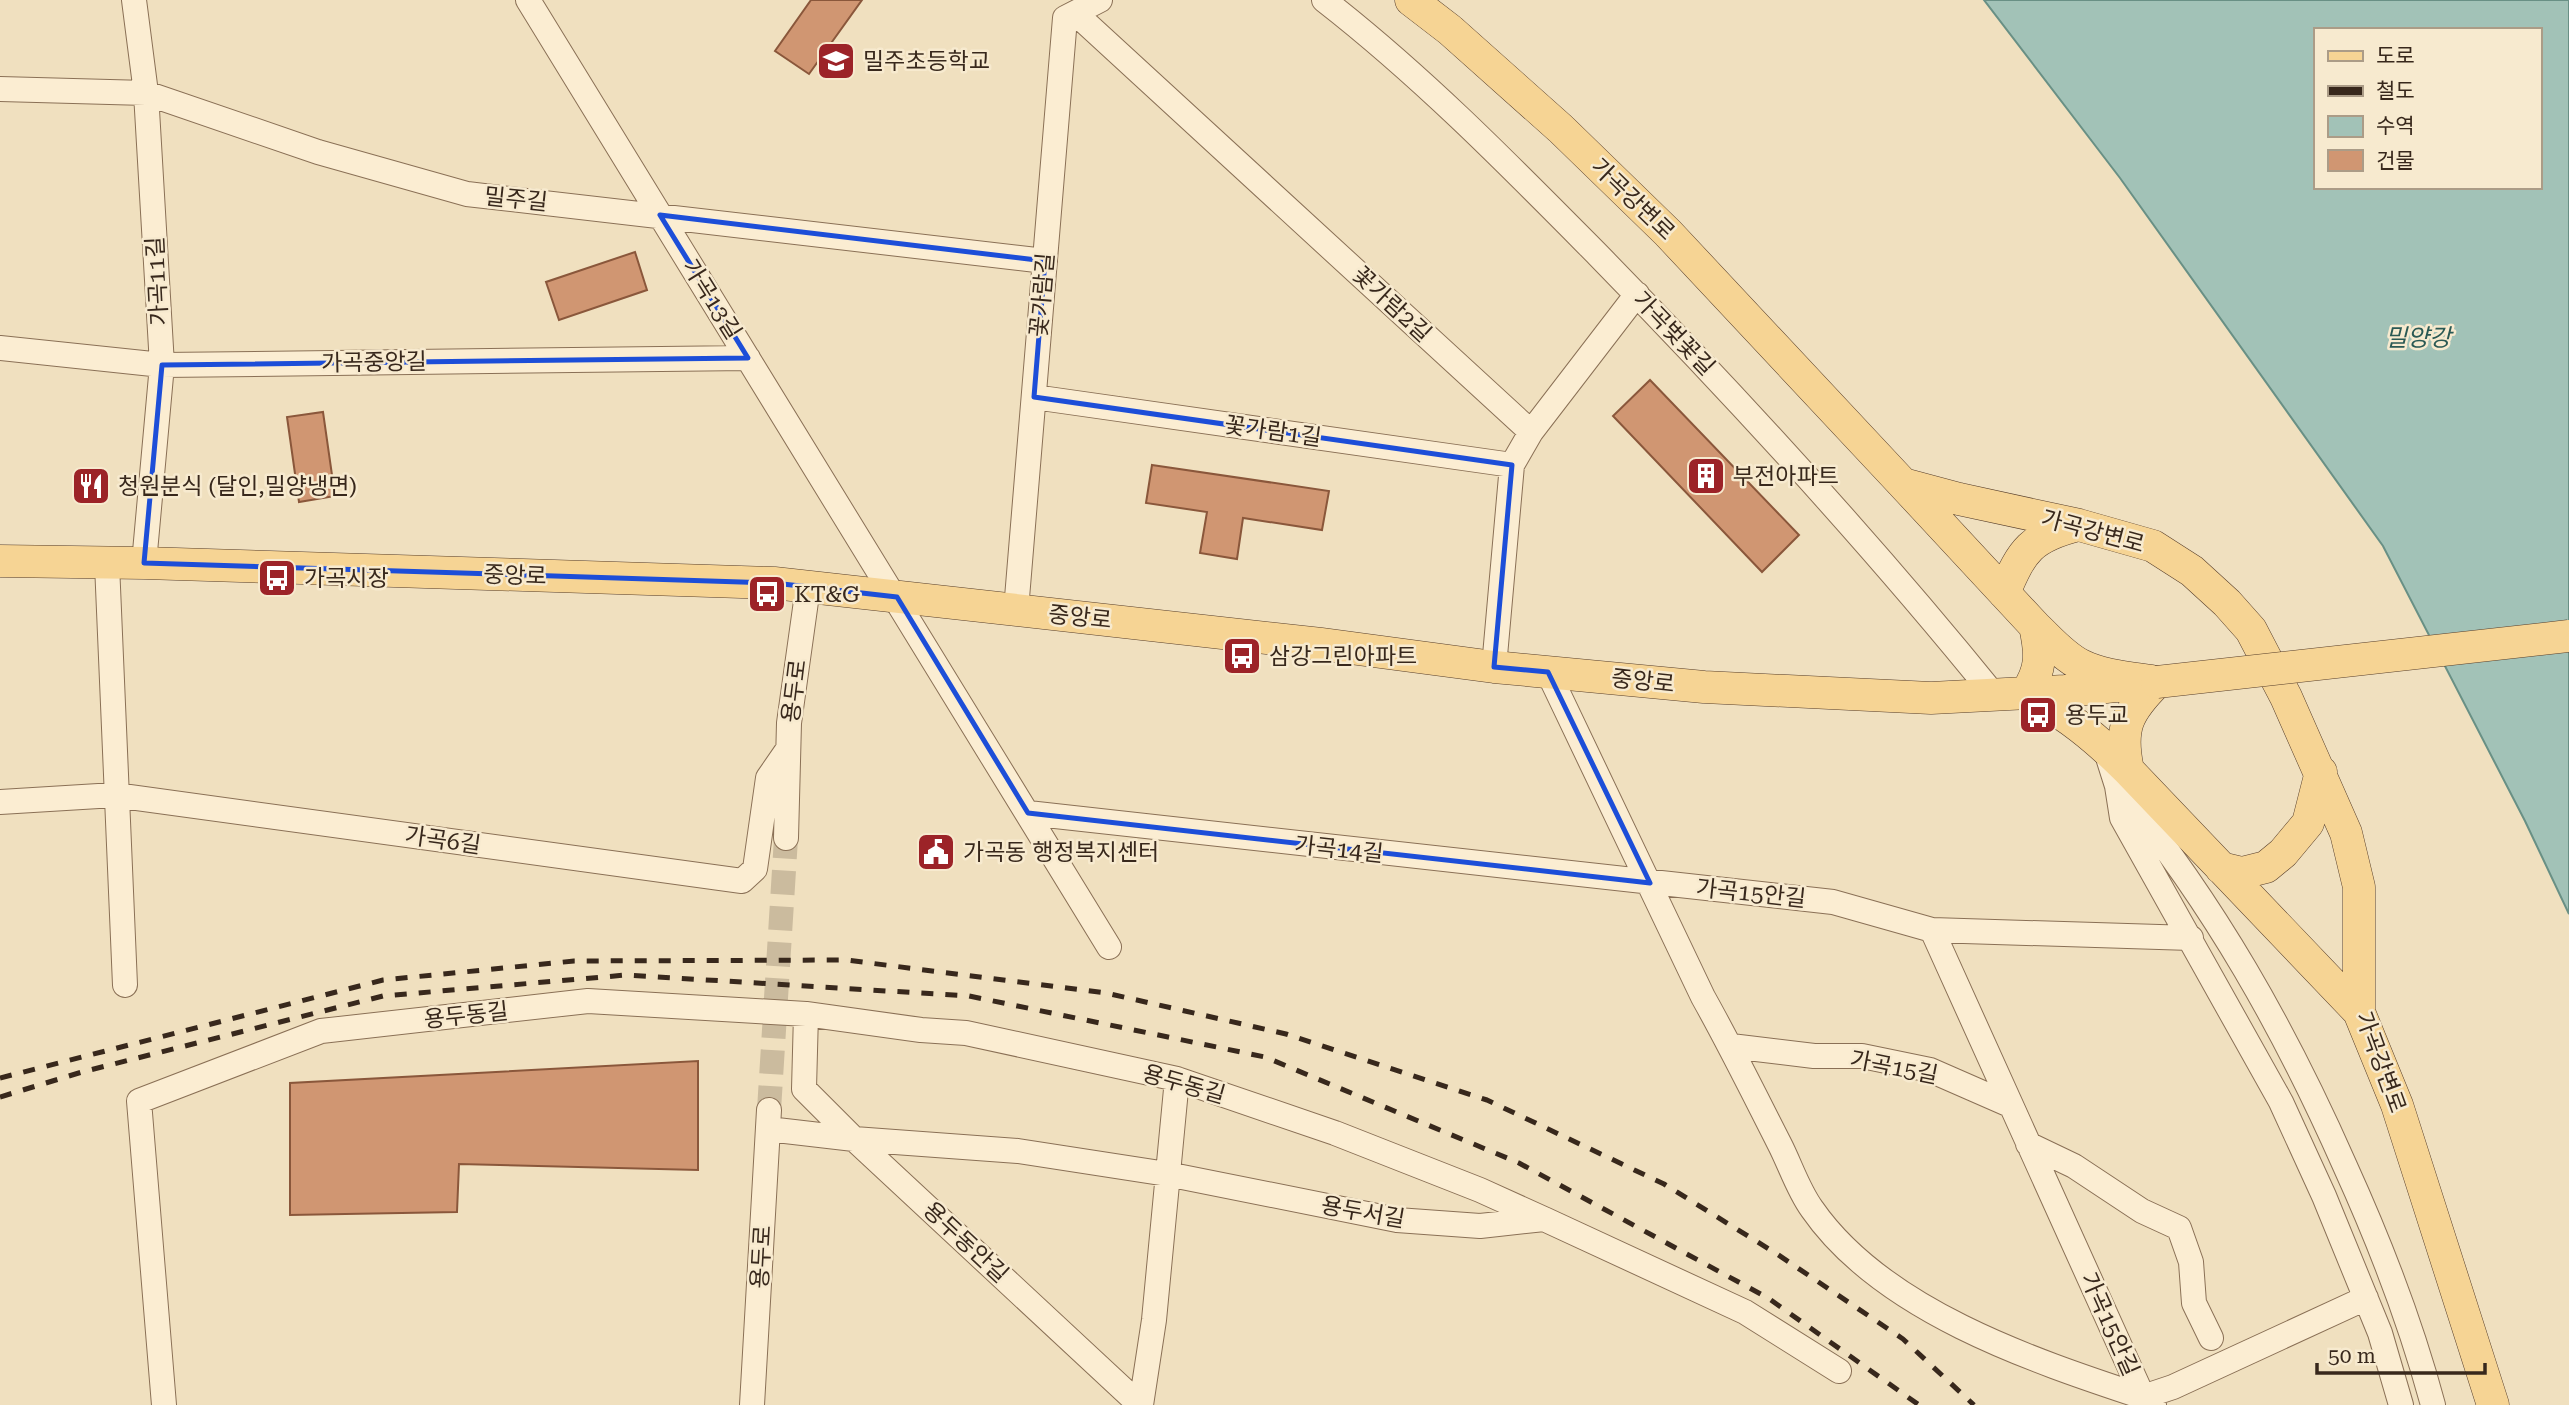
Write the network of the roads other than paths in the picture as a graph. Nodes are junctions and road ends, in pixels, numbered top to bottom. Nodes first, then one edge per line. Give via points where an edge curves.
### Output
1 (134, 0) edge
2 (527, 0) edge
3 (1100, 0) edge
4 (1324, 0) edge
5 (1411, 0) edge
6 (1075, 13) junction
7 (0, 89) edge
8 (146, 93) junction
9 (660, 215) junction
10 (1045, 261) junction
11 (1637, 294) junction
12 (0, 348) edge
13 (748, 358) junction
14 (162, 365) junction
15 (1034, 397) junction
16 (1531, 432) junction
17 (1512, 465) junction
18 (1903, 484) junction
19 (2079, 525) junction
20 (0, 561) edge
21 (144, 563) junction
22 (107, 564) junction
23 (808, 587) junction
24 (2004, 593) junction
25 (897, 597) junction
26 (1016, 610) junction
27 (2035, 626) junction
28 (2569, 636) edge
29 (1494, 667) junction
30 (1548, 672) junction
31 (2157, 682) junction
32 (2026, 693) junction
33 (1994, 695) junction
34 (788, 749) junction
35 (2320, 772) junction
36 (2123, 778) junction
37 (115, 795) junction
38 (0, 802) edge
39 (1028, 813) junction
40 (786, 838) tunnel mouth
41 (2221, 868) junction
42 (1650, 883) junction
43 (1932, 930) junction
44 (2191, 938) junction
45 (1109, 947) dead end
46 (125, 985) dead end
47 (2359, 1012) junction
48 (806, 1014) junction
49 (1731, 1046) junction
50 (1177, 1079) junction
51 (2010, 1105) junction
52 (854, 1139) junction
53 (2028, 1144) junction
54 (1167, 1174) junction
55 (1544, 1219) junction
56 (2366, 1298) junction
57 (2211, 1338) dead end
58 (1839, 1371) dead end
59 (2149, 1401) edge
60 (164, 1405) edge
61 (752, 1405) edge
62 (1141, 1405) edge
63 (2401, 1405) edge
64 (2433, 1405) edge
65 (2493, 1405) edge

1 - 8 street, 가곡11길
2 - 9 street, 가곡13길
3 - 6 street
4 - 11 street, 가곡벚꽃길 via 1380,43 1468,123
5 - 18 main road, 가곡강변로 via 1561,129 1668,233
6 - 10 street, 꽃가람길 via 1065,18
6 - 16 street, 꽃가람2길
7 - 8 street, 밀주길
8 - 9 street, 밀주길 via 318,152 467,194
8 - 14 street, 가곡11길
9 - 10 street, 밀주길
9 - 13 street, 가곡13길
10 - 15 street, 꽃가람길
11 - 16 street
11 - 33 street, 가곡벚꽃길 via 1934,620
12 - 14 street, 가곡중앙길
13 - 14 street, 가곡중앙길
13 - 25 street, 가곡13길
14 - 21 street, 가곡11길
15 - 17 street, 꽃가람1길
15 - 26 street, 꽃가람길
16 - 17 street
17 - 29 street
18 - 19 main road, 가곡강변로
18 - 24 main road
19 - 24 main road via 2038,540 2017,564
19 - 35 main road, 가곡강변로 via 2152,546 2192,571 2227,603 2251,630
20 - 22 main road, 중앙로
21 - 22 main road, 중앙로
21 - 23 main road, 중앙로
22 - 37 street
23 - 25 main road, 중앙로
23 - 34 street, 용두로
24 - 27 main road
25 - 26 main road, 중앙로
25 - 39 street
26 - 29 main road, 중앙로
27 - 31 main road via 2081,665
27 - 32 main road via 2040,664
28 - 31 main road, 중앙로, bridge
29 - 30 main road, 중앙로
30 - 33 main road, 중앙로 via 1704,687 1931,698
30 - 42 street
31 - 32 main road, 중앙로
31 - 36 main road via 2137,702 2126,722
32 - 33 main road, 중앙로
32 - 36 main road via 2062,713 2104,746
34 - 37 street, 가곡6길 via 768,778 755,869 742,881
34 - 40 street, 용두로
35 - 41 main road via 2308,823 2283,853 2266,867 2242,873
35 - 47 main road, 가곡강변로 via 2346,834 2359,887
36 - 41 main road
36 - 44 street via 2122,818
36 - 64 street via 2239,955 2309,1084 2372,1224
37 - 38 street, 가곡6길
37 - 46 street
39 - 42 street, 가곡14길
39 - 45 street
41 - 47 main road
42 - 43 street, 가곡15안길 via 1833,902
42 - 49 street
43 - 44 street, 가곡15안길
43 - 51 street, 가곡15안길
44 - 56 street via 2281,1102
47 - 65 main road, 가곡강변로 via 2397,1105
48 - 50 street, 용두동길 via 966,1033
48 - 52 street via 804,1089
48 - 60 street, 용두동길 via 588,1001 321,1031 139,1101
49 - 51 street, 가곡15길 via 1814,1056 1862,1056 1930,1070
49 - 59 street via 1812,1209 1863,1266 1937,1313 2039,1362
50 - 54 street
50 - 55 street, 용두동길 via 1335,1133
51 - 53 street, 가곡15안길
52 - 54 street, 용두서길 via 1018,1151
52 - 61 street, 용두로 via 769,1119
52 - 62 street, 용두동안길
53 - 57 street via 2074,1166 2142,1212 2179,1228 2191,1262 2194,1303
53 - 59 street, 가곡15안길
54 - 55 street, 용두서길 via 1397,1220 1480,1226
54 - 62 street
55 - 58 street via 1745,1312
56 - 59 street, 가곡15안길
56 - 63 street

